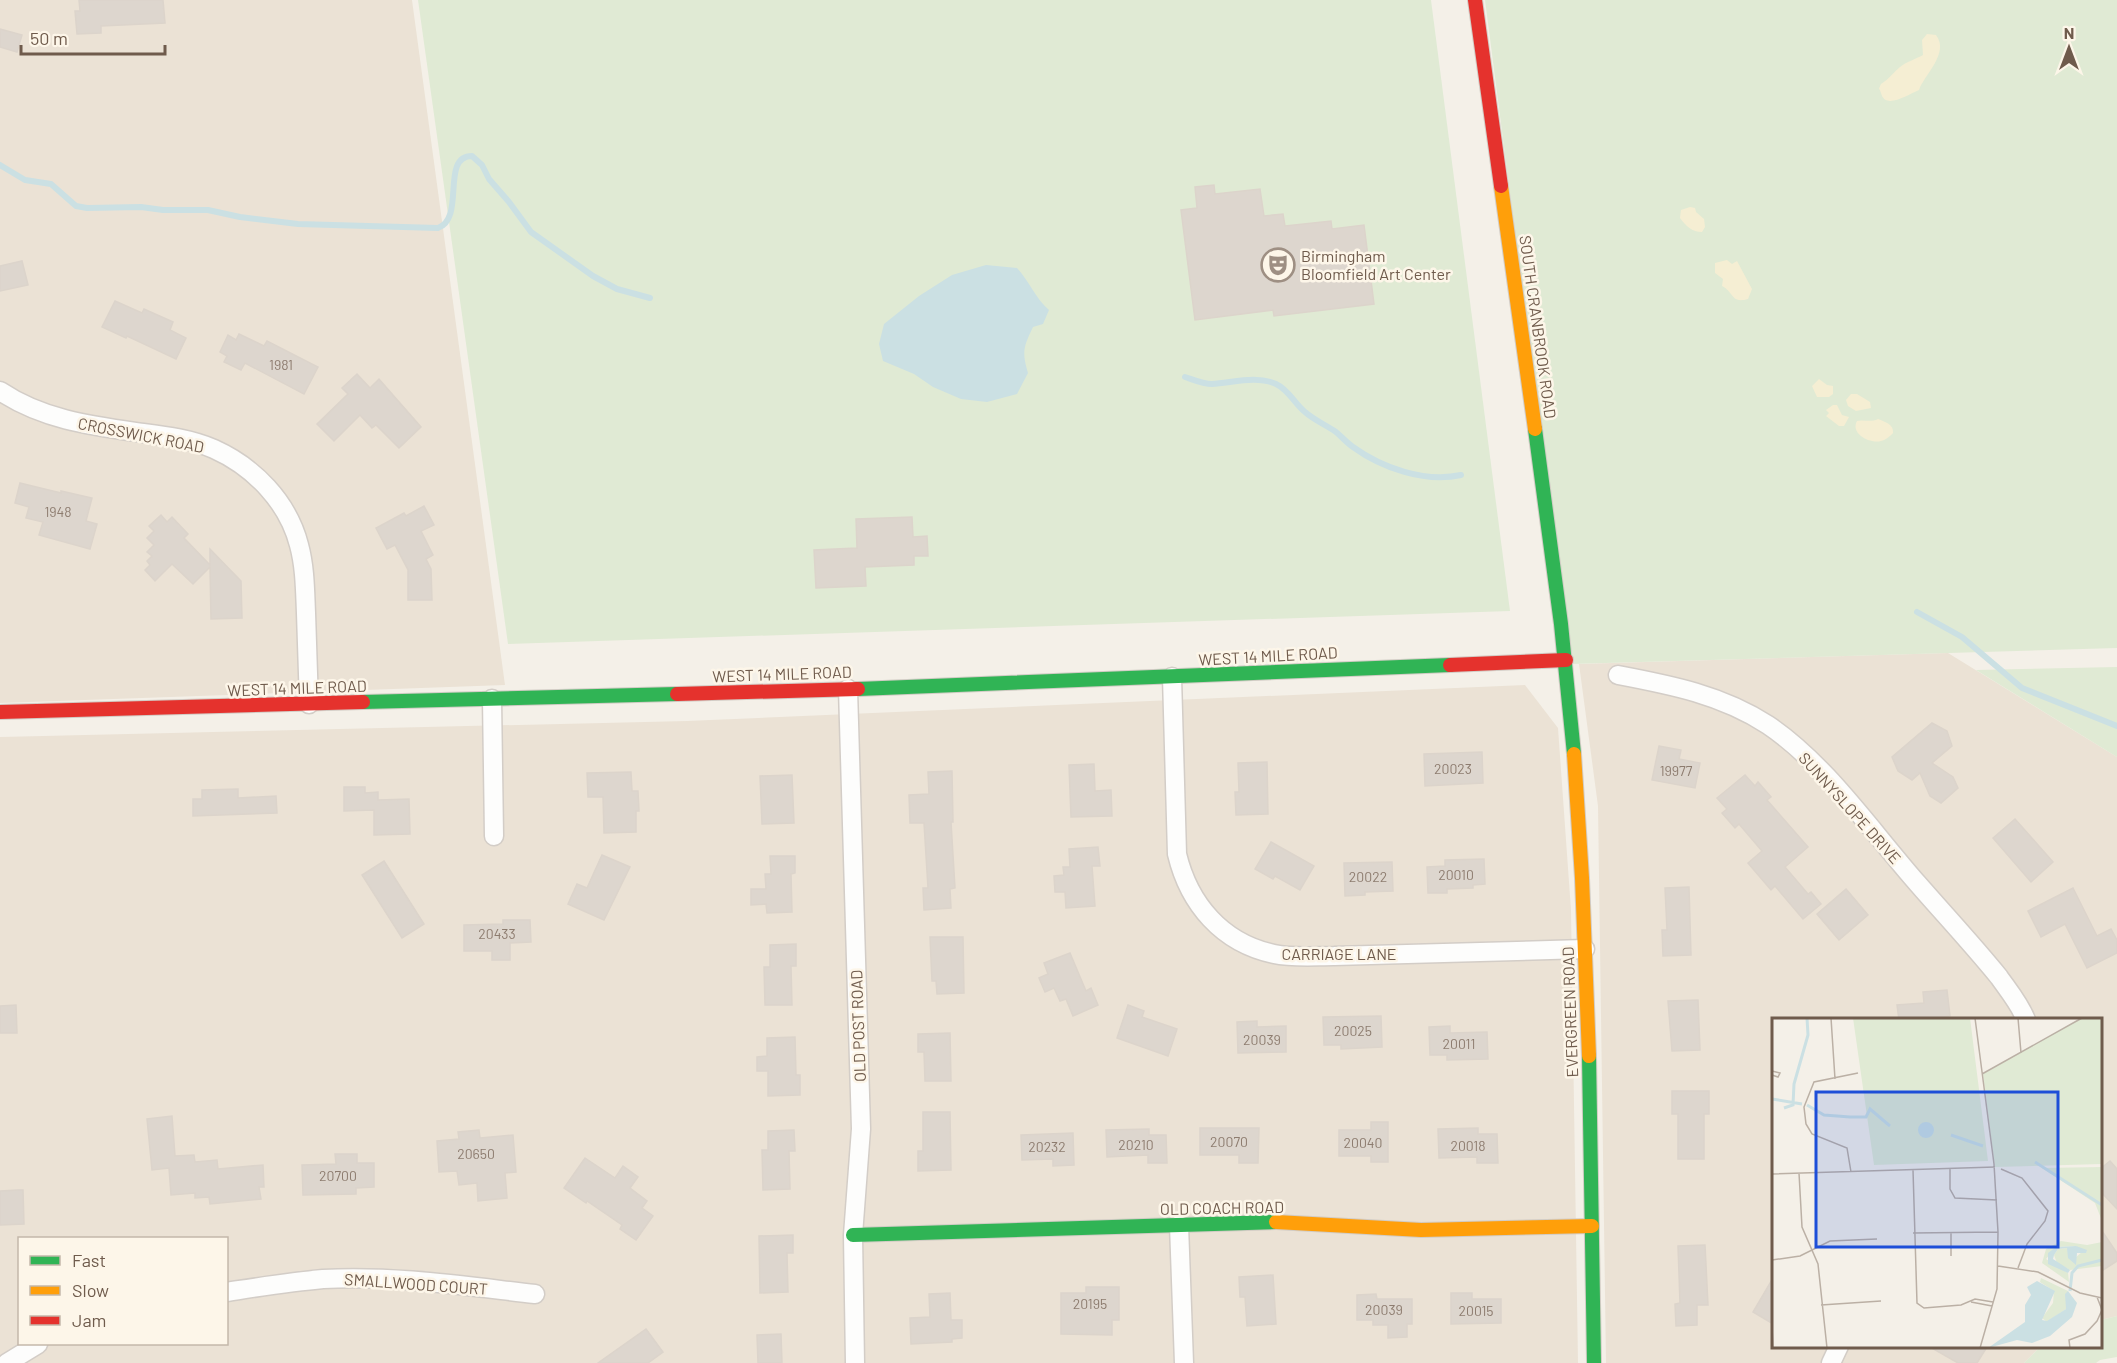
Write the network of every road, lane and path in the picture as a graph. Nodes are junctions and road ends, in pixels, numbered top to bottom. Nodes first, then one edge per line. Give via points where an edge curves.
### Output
1 (1475, 0) edge
2 (0, 391) edge
3 (1566, 660) junction
4 (1618, 675) dead end
5 (1172, 677) junction
6 (848, 689) junction
7 (492, 699) junction
8 (309, 704) junction
9 (0, 712) edge
10 (494, 836) dead end
11 (1585, 949) junction
12 (2025, 1018) edge
13 (1179, 1225) junction
14 (1592, 1226) junction
15 (853, 1235) junction
16 (228, 1292) edge
17 (535, 1294) dead end
18 (37, 1345) edge
19 (1838, 1348) edge
20 (7, 1363) edge
21 (855, 1363) edge
22 (1184, 1363) edge
23 (1594, 1363) edge
24 (1831, 1363) edge

1 - 3 street, SOUTH CRANBROOK ROAD
2 - 8 street, CROSSWICK ROAD via 27,406 72,422 187,440 231,458 261,481 281,505 299,544
3 - 5 street, WEST 14 MILE ROAD
3 - 11 street, EVERGREEN ROAD
4 - 12 street, SUNNYSLOPE DRIVE via 1722,700 1788,740 1844,797 1982,956
5 - 6 street, WEST 14 MILE ROAD
5 - 11 street, CARRIAGE LANE via 1177,854 1181,872 1199,905 1222,930 1253,947 1293,956
6 - 7 street, WEST 14 MILE ROAD
6 - 15 street, OLD POST ROAD via 861,1110
7 - 8 street, WEST 14 MILE ROAD
7 - 10 street
8 - 9 street, WEST 14 MILE ROAD
11 - 14 street, EVERGREEN ROAD
13 - 14 street, OLD COACH ROAD via 1281,1222 1421,1230
13 - 15 street, OLD COACH ROAD
13 - 22 street
14 - 23 street, EVERGREEN ROAD
15 - 21 street, OLD POST ROAD
16 - 17 street, SMALLWOOD COURT via 289,1282 363,1279
18 - 20 street
19 - 24 street

